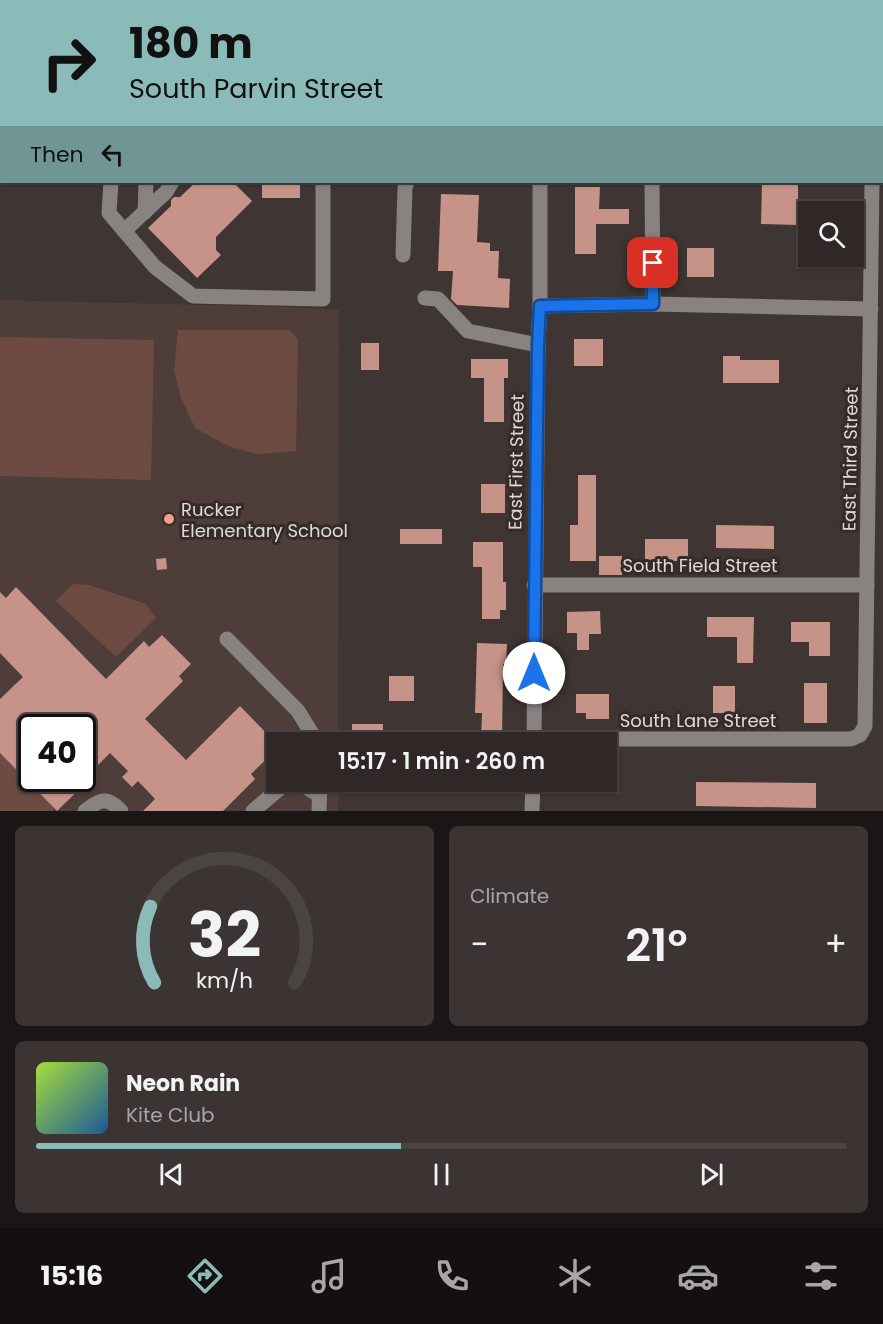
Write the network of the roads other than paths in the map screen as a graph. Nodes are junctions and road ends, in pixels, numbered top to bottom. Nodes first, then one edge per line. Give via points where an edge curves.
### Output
1 (111, 183) edge
2 (146, 183) edge
3 (171, 183) edge
4 (323, 183) edge
5 (407, 183) edge
6 (540, 183) edge
7 (652, 183) edge
8 (873, 183) edge
9 (145, 212) junction
10 (124, 231) junction
11 (403, 255) dead end
12 (878, 266) edge
13 (425, 298) dead end
14 (653, 304) junction
15 (540, 306) junction
16 (871, 309) junction
17 (538, 345) junction
18 (876, 526) edge
19 (534, 585) junction
20 (867, 585) junction
21 (227, 639) dead end
22 (311, 732) edge
23 (534, 732) edge
24 (860, 735) joint
25 (617, 741) edge
26 (275, 792) edge
27 (319, 792) edge
28 (533, 792) edge
29 (85, 811) edge
30 (121, 811) edge
31 (253, 811) edge
32 (319, 811) edge
33 (532, 811) edge

1 - 10 street via 109,213
2 - 9 street
3 - 9 street
4 - 10 street via 322,299 193,296 155,267
5 - 11 street
6 - 15 street, East First Street
7 - 14 street
8 - 12 street, East Third Street
9 - 10 street
12 - 16 street, East Third Street
13 - 17 street via 438,299 468,331
14 - 15 street
14 - 16 street
15 - 17 street, East First Street
16 - 18 street, East Third Street
17 - 19 street, East First Street
18 - 20 street, East Third Street
19 - 20 street, South Field Street
19 - 23 street, East First Street
20 - 24 street, East Third Street via 865,726
21 - 22 street via 298,711
24 - 25 street, South Lane Street via 851,740
26 - 31 street
27 - 32 street
28 - 33 street
29 - 30 street via 104,800

